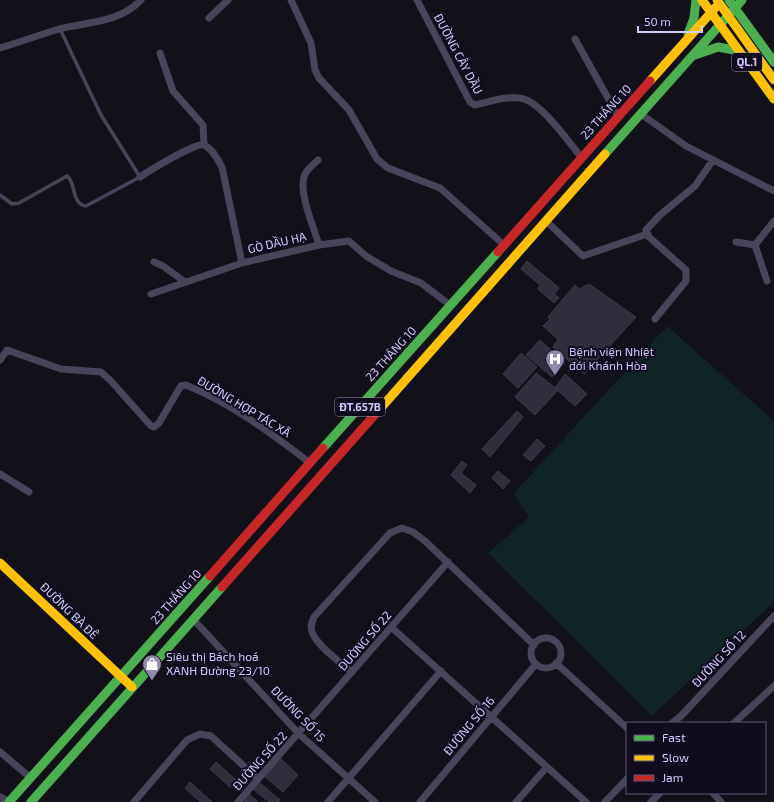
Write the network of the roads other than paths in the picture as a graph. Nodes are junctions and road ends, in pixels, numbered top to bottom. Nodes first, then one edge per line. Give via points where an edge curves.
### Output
1 (141, 0) edge
2 (228, 0) edge
3 (291, 0) edge
4 (417, 0) edge
5 (696, 0) edge
6 (702, 0) edge
7 (717, 0) edge
8 (722, 0) edge
9 (729, 0) edge
10 (742, 0) edge
11 (735, 8) junction
12 (711, 12) junction
13 (209, 18) dead end
14 (720, 24) junction
15 (60, 29) junction
16 (575, 39) dead end
17 (685, 42) junction
18 (0, 48) edge
19 (739, 51) junction
20 (160, 53) dead end
21 (691, 57) junction
22 (774, 62) edge
23 (774, 80) edge
24 (774, 99) edge
25 (641, 114) junction
26 (618, 116) junction
27 (204, 145) junction
28 (582, 157) junction
29 (318, 160) dead end
30 (713, 160) junction
31 (140, 177) junction
32 (774, 191) edge
33 (0, 195) edge
34 (546, 221) junction
35 (774, 221) edge
36 (647, 234) junction
37 (736, 242) dead end
38 (319, 245) junction
39 (504, 245) junction
40 (755, 245) junction
41 (154, 262) dead end
42 (242, 263) junction
43 (767, 281) dead end
44 (185, 282) junction
45 (151, 294) dead end
46 (450, 305) junction
47 (656, 319) dead end
48 (0, 360) edge
49 (310, 463) junction
50 (0, 474) edge
51 (29, 492) dead end
52 (448, 562) junction
53 (0, 564) edge
54 (774, 616) edge
55 (193, 619) junction
56 (391, 627) junction
57 (534, 645) junction
58 (556, 663) junction
59 (536, 664) junction
60 (352, 672) junction
61 (441, 672) junction
62 (120, 677) junction
63 (774, 686) edge
64 (132, 687) junction
65 (679, 720) edge
66 (735, 722) edge
67 (626, 727) edge
68 (299, 734) junction
69 (0, 752) edge
70 (547, 766) junction
71 (31, 778) junction
72 (258, 779) junction
73 (349, 779) junction
74 (626, 779) edge
75 (659, 794) edge
76 (714, 794) edge
77 (0, 797) edge
78 (9, 802) edge
79 (31, 802) edge
80 (134, 802) edge
81 (238, 802) edge
82 (328, 802) edge
83 (375, 802) edge
84 (420, 802) edge
85 (516, 802) edge
86 (586, 802) edge
87 (605, 802) edge
88 (651, 802) edge
89 (721, 802) edge

1 - 15 street via 130,10 108,19
2 - 13 street
3 - 39 street via 311,43 315,70 319,78 349,110 377,159 394,171 440,188
4 - 28 street, ĐƯỜNG CÂY DẦU via 470,102 475,105 517,97 529,101
5 - 17 main road, ĐT.657B via 694,18
6 - 12 main road, QL.1
7 - 23 main road, QL.1, bridge
8 - 12 main road, 23 THÁNG 10
9 - 11 main road, QL.1
10 - 11 main road
11 - 14 main road
11 - 22 main road, QL.1
12 - 14 main road, QL.1
12 - 17 main road, 23 THÁNG 10 / ĐT.657B
14 - 19 main road, QL.1
14 - 21 main road, ĐT.657B
15 - 18 street
15 - 31 lane via 101,115
16 - 26 street
17 - 26 main road, 23 THÁNG 10 / ĐT.657B
19 - 21 main road, ĐT.657B via 718,47
19 - 24 main road, QL.1
20 - 27 street via 173,91 204,125
21 - 25 main road, ĐT.657B
25 - 30 street via 678,141
25 - 34 main road, ĐT.657B
26 - 28 main road, 23 THÁNG 10 / ĐT.657B
27 - 31 street via 188,150
27 - 42 street, GÒ DẦU HẠ via 214,154 222,167
28 - 39 main road, 23 THÁNG 10 / ĐT.657B
29 - 38 street via 305,173 303,186
30 - 32 street
30 - 36 street via 695,186 660,215 646,230
31 - 33 lane via 86,206 78,202 70,179 66,176 19,203 12,204
34 - 36 street via 583,256
34 - 55 main road, ĐT.657B
35 - 40 street
36 - 47 street via 686,270 686,281
37 - 40 street
38 - 42 street, GÒ DẦU HẠ
38 - 46 street, GÒ DẦU HẠ via 349,241 366,256 391,271 421,283
39 - 46 main road, 23 THÁNG 10 / ĐT.657B
40 - 43 street
41 - 44 street
42 - 44 street
44 - 45 street
46 - 49 main road, 23 THÁNG 10 / ĐT.657B
48 - 49 street, ĐƯỜNG HỢP TÁC XÃ via 7,350 61,369 101,372 152,426 159,423 181,386 186,385 276,436
49 - 62 main road, 23 THÁNG 10 / ĐT.657B
50 - 51 street
52 - 56 street, ĐƯỜNG SỐ 22
52 - 57 street
52 - 60 street via 413,532 402,528 390,533 314,617 312,632 318,642
53 - 62 main road, ĐƯỜNG BÀ ĐÊ via 37,596
54 - 65 street, ĐƯỜNG SỐ 12
55 - 64 main road, ĐT.657B
55 - 68 street, ĐƯỜNG SỐ 15
56 - 60 street, ĐƯỜNG SỐ 22
56 - 61 street
57 - 58 street via 546,638 559,645 561,655
57 - 59 street via 531,655
58 - 59 street via 544,668
58 - 67 street
59 - 84 street, ĐƯỜNG SỐ 16
60 - 68 street, ĐƯỜNG SỐ 22
61 - 70 street
61 - 73 street
62 - 64 main road, ĐƯỜNG BÀ ĐÊ
62 - 71 main road, 23 THÁNG 10 / ĐT.657B
63 - 66 street
64 - 79 main road, ĐT.657B
68 - 72 street, ĐƯỜNG SỐ 22
68 - 73 street, ĐƯỜNG SỐ 15
69 - 71 street
70 - 85 street
70 - 86 street
71 - 78 main road, 23 THÁNG 10 / ĐT.657B
72 - 80 street, ĐƯỜNG SỐ 22 via 211,736 200,734 187,740
72 - 81 street, ĐƯỜNG SỐ 22
73 - 82 street
73 - 83 street, ĐƯỜNG SỐ 15
74 - 87 street
75 - 88 street
76 - 89 street
77 - 78 street

